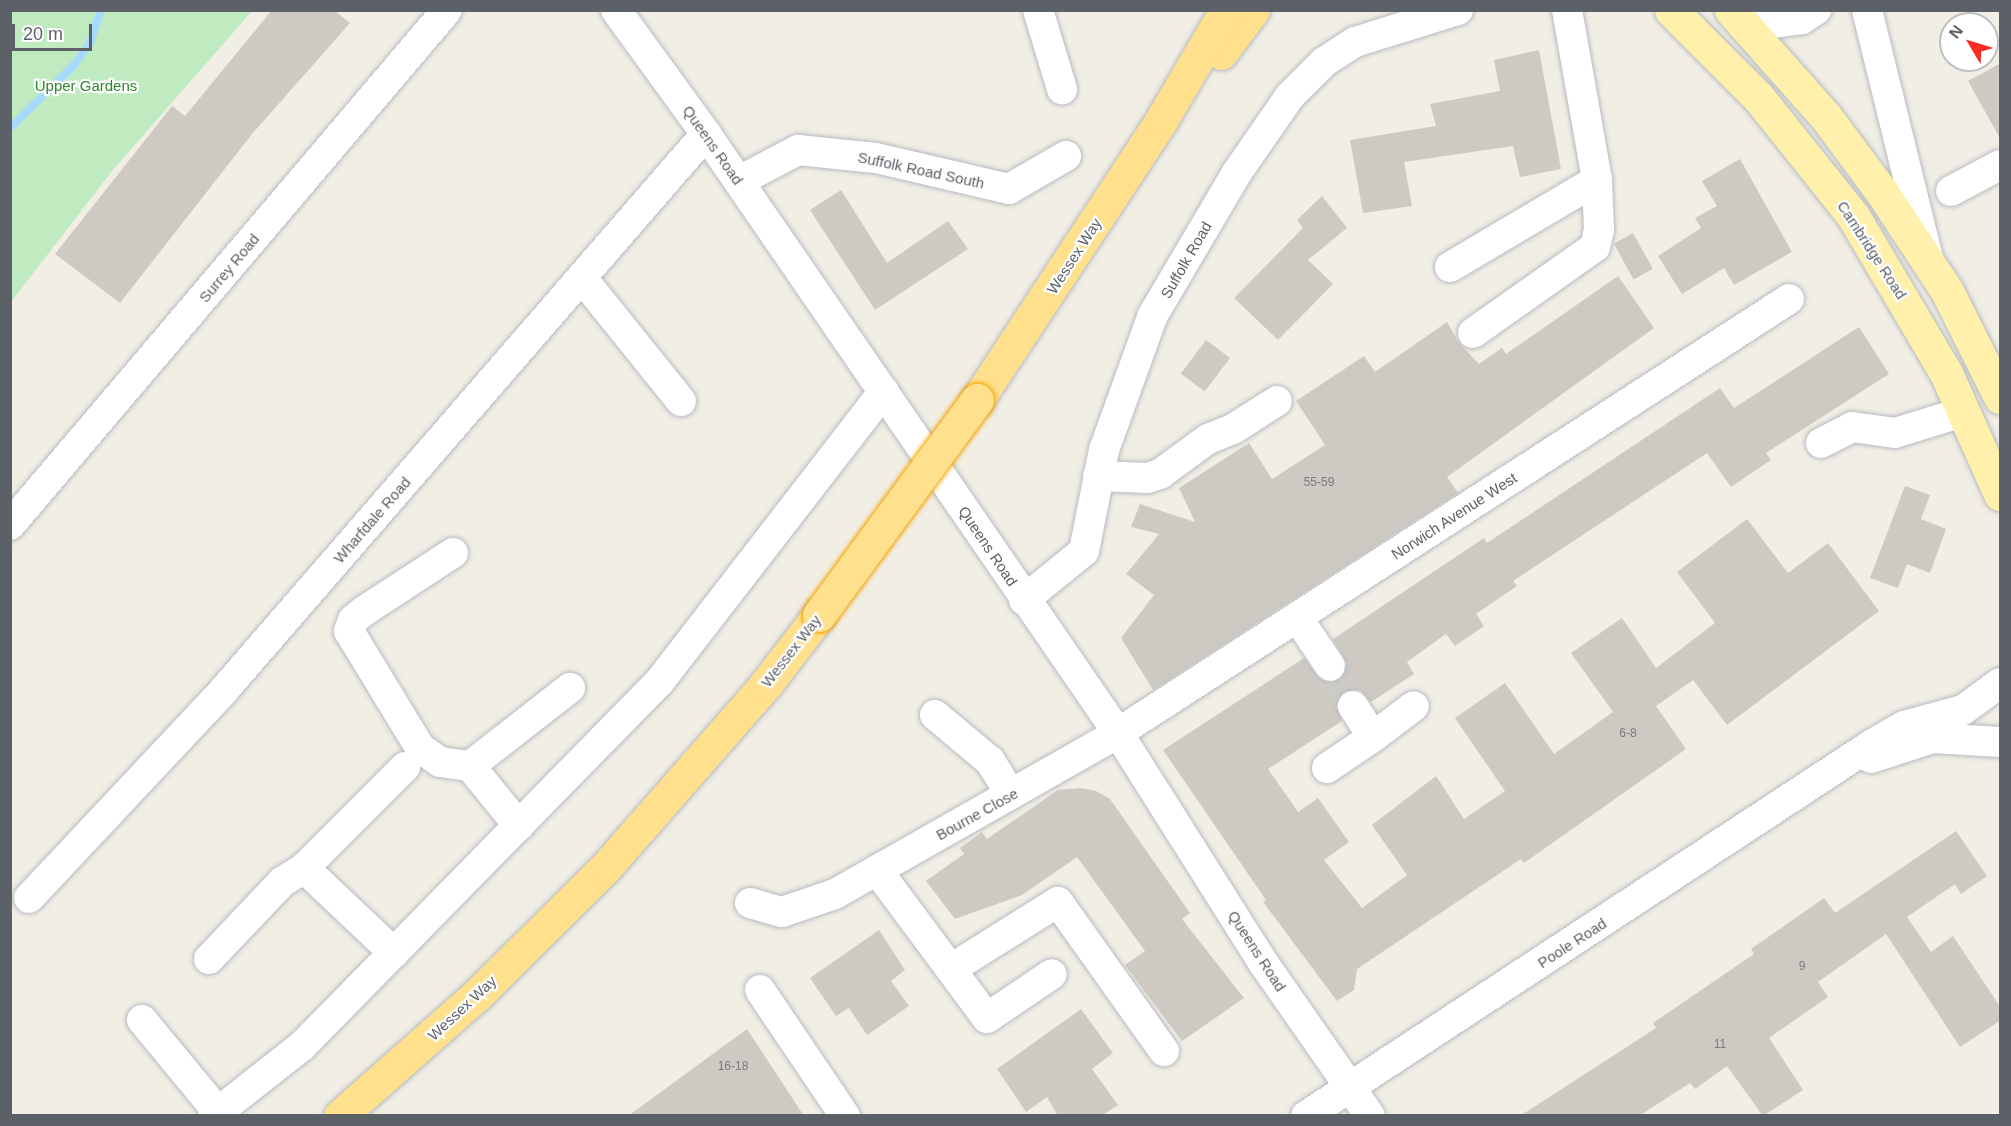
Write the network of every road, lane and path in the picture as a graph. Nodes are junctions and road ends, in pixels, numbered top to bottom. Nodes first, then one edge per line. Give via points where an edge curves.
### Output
1 (447, 10) edge
2 (1038, 10) edge
3 (1226, 10) edge
4 (1253, 10) edge
5 (1458, 10) edge
6 (1567, 10) edge
7 (1671, 10) edge
8 (1731, 10) edge
9 (1755, 10) edge
10 (1816, 10) edge
11 (1867, 10) edge
12 (616, 11) edge
13 (1062, 89) dead end
14 (1162, 119) junction
15 (706, 134) junction
16 (1066, 156) dead end
17 (2001, 165) edge
18 (1597, 180) junction
19 (739, 181) junction
20 (1951, 191) dead end
21 (1450, 267) dead end
22 (1931, 267) junction
23 (582, 278) junction
24 (1789, 299) dead end
25 (1473, 333) dead end
26 (884, 391) junction
27 (2001, 397) edge
28 (681, 401) dead end
29 (1277, 401) dead end
30 (1963, 412) junction
31 (1821, 443) dead end
32 (1098, 477) junction
33 (2001, 494) edge
34 (10, 525) edge
35 (453, 553) dead end
36 (1024, 600) junction
37 (1297, 617) junction
38 (1330, 666) tunnel mouth
39 (2001, 683) edge
40 (570, 688) dead end
41 (1353, 706) tunnel mouth
42 (1414, 706) dead end
43 (935, 715) dead end
44 (1118, 733) junction
45 (1373, 737) junction
46 (2001, 742) edge
47 (470, 766) junction
48 (405, 767) dead end
49 (1327, 768) dead end
50 (1837, 771) junction
51 (1011, 794) junction
52 (519, 826) junction
53 (304, 868) junction
54 (877, 870) junction
55 (29, 898) dead end
56 (750, 903) dead end
57 (394, 953) junction
58 (209, 959) dead end
59 (951, 969) junction
60 (1052, 974) dead end
61 (760, 990) dead end
62 (142, 1020) dead end
63 (1164, 1051) dead end
64 (1350, 1087) junction
65 (215, 1114) edge
66 (340, 1116) edge
67 (845, 1116) edge
68 (1305, 1116) edge
69 (1370, 1116) edge

1 - 34 street, Surrey Road
2 - 13 street
3 - 14 highway, Wessex Way
4 - 14 highway, Wessex Way via 1205,76
5 - 32 street, Suffolk Road via 1355,42 1323,62 1290,96 1236,174 1153,315
6 - 18 street
7 - 30 main road, Cambridge Road via 1758,96 1852,216 1946,373
8 - 22 main road via 1826,117
9 - 10 street via 1779,21 1802,19
11 - 22 street
12 - 15 street, Queens Road
14 - 66 highway, Wessex Way, bridge via 977,400 759,693 606,867 477,995
15 - 19 street, Queens Road
15 - 23 street, Wharfdale Road
16 - 19 street, Suffolk Road South via 1010,189 876,158 798,150
17 - 20 street
18 - 21 street
18 - 25 street via 1599,219 1595,247
19 - 26 street, Queens Road
22 - 27 main road via 1982,354
23 - 28 street
23 - 55 street, Wharfdale Road via 224,690
24 - 37 street, Norwich Avenue West
26 - 36 street, Queens Road
26 - 52 street via 660,681
29 - 32 street via 1208,440 1160,474 1147,478
30 - 31 street via 1895,433 1858,426
30 - 33 main road, Cambridge Road
32 - 36 street, Suffolk Road via 1084,551
35 - 47 street via 364,611 353,620 349,631 420,748 440,762
36 - 44 street, Queens Road
37 - 38 street
37 - 44 street, Norwich Avenue West
39 - 50 street, Poole Road via 1963,710 1904,726
40 - 47 street
41 - 45 street
42 - 45 street
43 - 51 street via 990,762
44 - 51 street, Bourne Close
44 - 64 street, Queens Road via 1264,964
45 - 49 street
46 - 50 street, Poole Road via 1933,738
47 - 52 street
48 - 53 street
50 - 64 street, Poole Road
51 - 54 street, Bourne Close
52 - 57 street
53 - 57 street
53 - 58 street via 282,882
54 - 56 street, Bourne Close via 835,894 782,912
54 - 59 street
57 - 65 street via 302,1046
59 - 60 street via 987,1018
59 - 63 street via 1058,902
61 - 67 street
62 - 65 street
64 - 68 street, Poole Road
64 - 69 street, Queens Road

